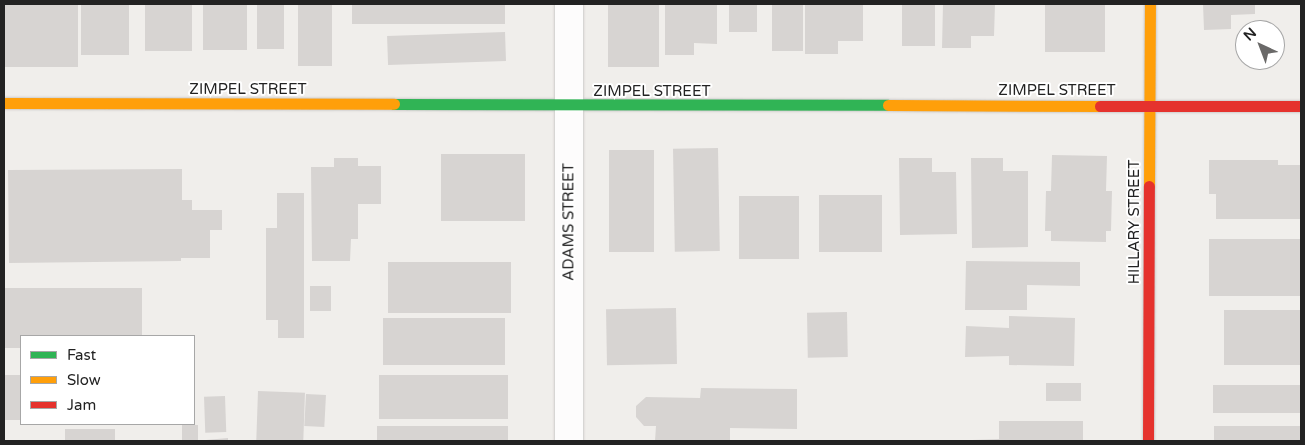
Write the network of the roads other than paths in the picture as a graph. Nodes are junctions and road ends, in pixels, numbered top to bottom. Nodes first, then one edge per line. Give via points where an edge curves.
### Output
1 (569, 4) edge
2 (1150, 4) edge
3 (4, 103) edge
4 (1151, 106) junction
5 (1301, 106) edge
6 (569, 107) junction
7 (569, 441) edge
8 (1148, 441) edge

1 - 6 street, ADAMS STREET
2 - 4 street, HILLARY STREET
3 - 6 street, ZIMPEL STREET
4 - 5 street, ZIMPEL STREET
4 - 6 street, ZIMPEL STREET
4 - 8 street, HILLARY STREET
6 - 7 street, ADAMS STREET

